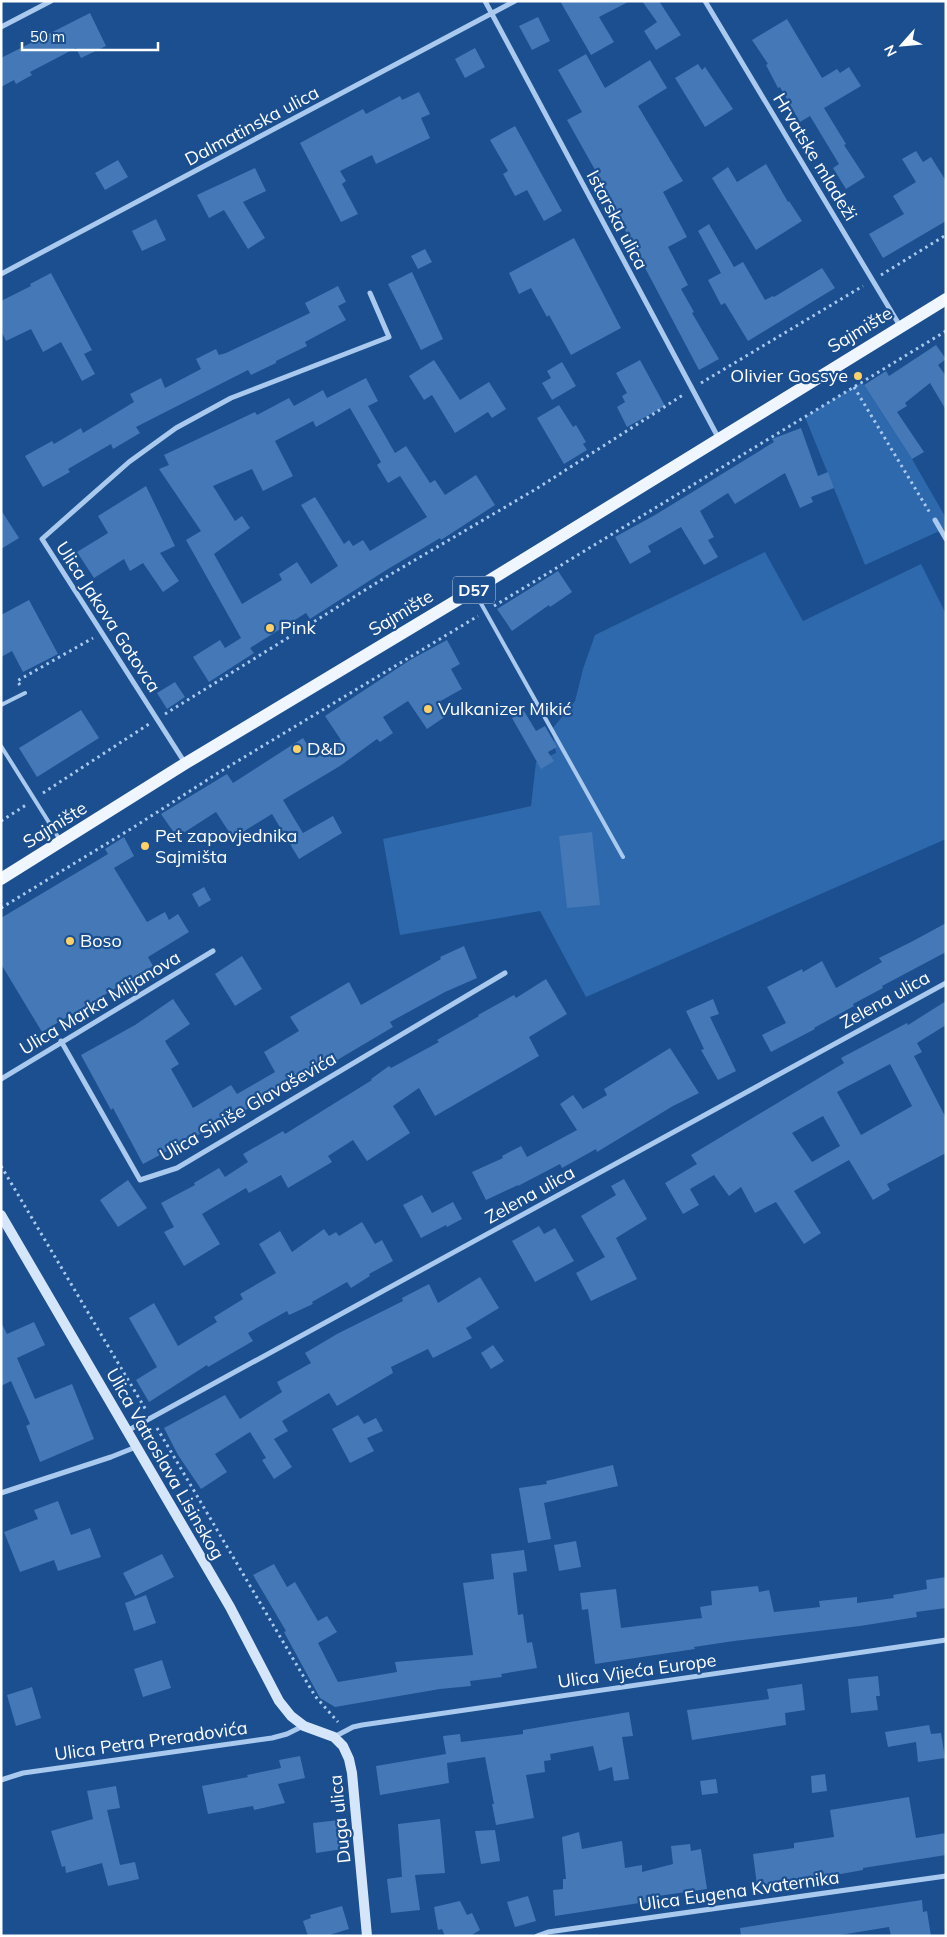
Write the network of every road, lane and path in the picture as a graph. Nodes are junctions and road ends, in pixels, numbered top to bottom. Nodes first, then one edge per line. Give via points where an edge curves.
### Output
1 (51, 1) edge
2 (484, 1) edge
3 (516, 1) edge
4 (705, 1) edge
5 (490, 15) junction
6 (1, 27) edge
7 (946, 235) edge
8 (1, 274) edge
9 (873, 279) junction
10 (370, 293) dead end
11 (946, 299) edge
12 (901, 326) junction
13 (946, 331) edge
14 (854, 387) junction
15 (692, 389) junction
16 (719, 439) junction
17 (935, 520) joint
18 (946, 539) edge
19 (474, 590) junction
20 (486, 611) junction
21 (102, 633) junction
22 (25, 693) joint
23 (1, 705) edge
24 (158, 719) junction
25 (1, 746) edge
26 (186, 763) junction
27 (34, 799) junction
28 (1, 821) edge
29 (62, 841) junction
30 (624, 857) dead end
31 (1, 879) edge
32 (1, 908) edge
33 (213, 951) dead end
34 (505, 973) dead end
35 (946, 983) edge
36 (62, 1041) junction
37 (1, 1079) edge
38 (1, 1166) edge
39 (1, 1215) edge
40 (4, 1227) edge
41 (151, 1418) junction
42 (127, 1431) junction
43 (136, 1446) junction
44 (1, 1493) edge
45 (946, 1640) edge
46 (304, 1726) junction
47 (345, 1730) junction
48 (334, 1737) junction
49 (1, 1780) edge
50 (946, 1876) edge
51 (367, 1936) edge
52 (537, 1936) edge

1 - 6 street
2 - 5 street, Istarska ulica
3 - 5 street, Dalmatinska ulica
4 - 9 street, Hrvatske mladeži
5 - 8 street, Dalmatinska ulica
5 - 15 street, Istarska ulica
7 - 9 path
9 - 12 street, Hrvatske mladeži
9 - 15 path
10 - 21 street, Ulica Jakova Gotovca via 389,337 231,398 176,428 130,462 42,539
11 - 12 main road, Sajmište / D57
12 - 16 main road, Sajmište / D57
13 - 14 path
14 - 17 path
14 - 20 path
15 - 16 street, Istarska ulica
15 - 24 path via 536,489 386,577
16 - 19 main road, Sajmište / D57
17 - 18 street
19 - 20 lane
19 - 26 main road, Sajmište / D57
20 - 30 lane
20 - 32 path via 218,772
21 - 22 path via 17,681
21 - 24 street, Ulica Jakova Gotovca
22 - 23 lane
24 - 26 street, Ulica Jakova Gotovca
24 - 27 path
25 - 27 lane
26 - 29 main road, Sajmište / D57
27 - 28 path
27 - 29 lane
29 - 31 main road, Sajmište / D57
33 - 36 street, Ulica Marka Miljanova
34 - 36 street, Ulica Siniše Glavaševića via 178,1168 140,1180
35 - 41 street, Zelena ulica
36 - 37 street, Ulica Marka Miljanova
38 - 41 path
39 - 40 main road, Ulica Vatroslava Lisinskog
40 - 42 main road, Ulica Vatroslava Lisinskog
41 - 42 street, Zelena ulica
41 - 47 path via 315,1696
42 - 43 main road, Ulica Vatroslava Lisinskog
43 - 44 street via 111,1458
43 - 46 main road, Ulica Vatroslava Lisinskog via 230,1608 279,1701
45 - 47 street, Ulica Vijeća Europe
46 - 48 main road
46 - 49 street, Ulica Petra Preradovića via 272,1738 23,1774
47 - 48 street, Ulica Vijeća Europe
48 - 51 main road, Duga ulica via 343,1746 352,1773
50 - 52 street, Ulica Eugena Kvaternika

